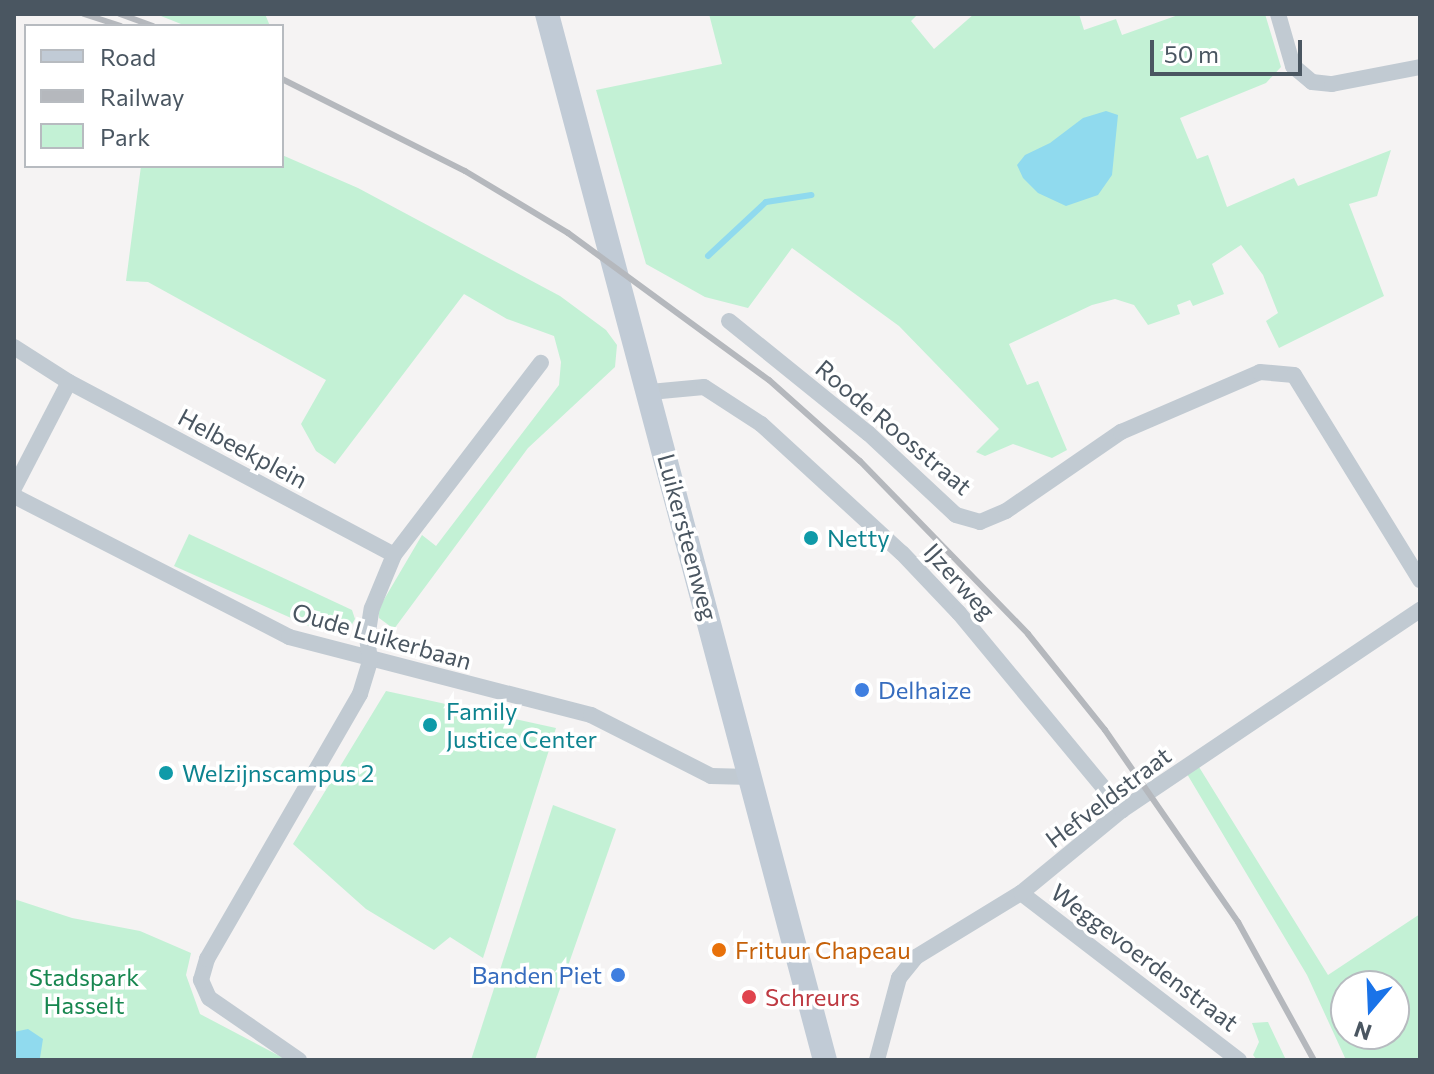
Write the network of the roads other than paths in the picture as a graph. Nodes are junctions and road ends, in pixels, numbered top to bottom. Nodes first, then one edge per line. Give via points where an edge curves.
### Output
1 (547, 14) edge
2 (1278, 14) edge
3 (1420, 67) edge
4 (729, 321) dead end
5 (14, 347) edge
6 (541, 363) dead end
7 (69, 382) junction
8 (650, 392) junction
9 (14, 488) edge
10 (14, 496) edge
11 (394, 555) junction
12 (1420, 580) edge
13 (1420, 610) edge
14 (370, 661) junction
15 (751, 777) junction
16 (1122, 810) junction
17 (1021, 893) junction
18 (299, 1060) edge
19 (825, 1060) edge
20 (877, 1060) edge
21 (1239, 1060) edge

1 - 8 main road, Luikersteenweg
2 - 3 street via 1293,66 1312,82 1332,84
4 - 12 street, Roode Roosstraat via 868,433 956,515 980,522 1006,511 1121,432 1260,372 1294,375
5 - 7 street, Helbeekplein
6 - 11 street
7 - 9 street
7 - 11 street, Helbeekplein
8 - 15 main road, Luikersteenweg
8 - 16 street, IJzerweg via 704,387 761,424 949,603
10 - 14 street, Oude Luikerbaan via 289,637
11 - 14 street via 372,608
13 - 16 street, Hefveldstraat
14 - 15 street, Oude Luikerbaan via 591,715 711,776
14 - 18 street via 360,694 207,959 201,980 209,998
15 - 19 main road, Luikersteenweg
16 - 17 street, Hefveldstraat
17 - 20 street, Hefveldstraat via 916,957 899,978
17 - 21 street, Weggevoerdenstraat

